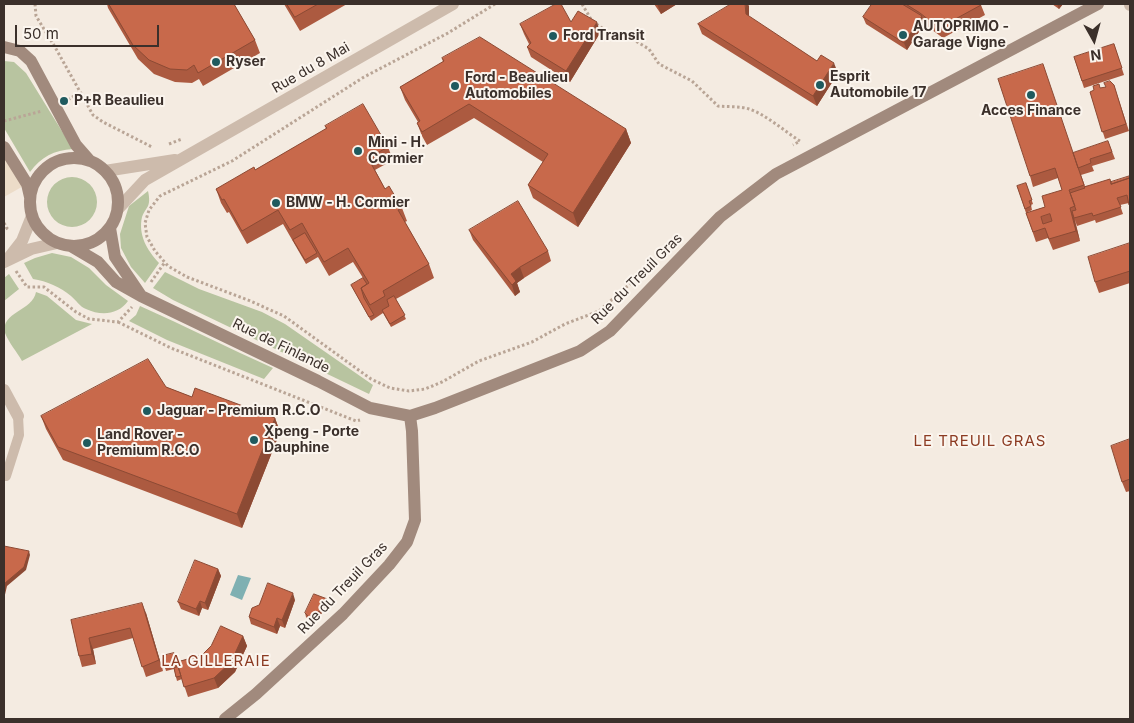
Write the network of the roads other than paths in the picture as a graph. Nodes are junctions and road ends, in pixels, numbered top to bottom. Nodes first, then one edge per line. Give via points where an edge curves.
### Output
1 (453, 4) edge
2 (1098, 4) edge
3 (4, 47) edge
4 (4, 147) edge
5 (185, 158) junction
6 (90, 161) junction
7 (106, 171) junction
8 (30, 197) junction
9 (118, 209) junction
10 (32, 216) junction
11 (110, 228) junction
12 (57, 243) junction
13 (71, 246) junction
14 (6, 261) edge
15 (141, 296) junction
16 (4, 390) edge
17 (18, 416) joint
18 (410, 416) junction
19 (6, 476) dead end
20 (225, 719) edge

1 - 5 street, Rue du 8 Mai
2 - 18 street, Rue du Treuil Gras via 776,174 720,216 610,331 580,351
3 - 6 street via 20,51 31,61 76,145
4 - 8 street via 27,184
5 - 7 street
5 - 9 street, Rue du 8 Mai via 145,180
6 - 7 street
6 - 8 street via 68,158 49,166 36,180
7 - 9 street via 116,189
8 - 10 street
9 - 11 street
10 - 12 street via 41,231
10 - 14 street via 22,241
11 - 13 street via 93,242
11 - 15 street via 115,257
12 - 13 street
12 - 14 street via 32,249
13 - 15 street, Rue de Finlande via 98,262 116,282
15 - 18 street, Rue de Finlande via 370,408
16 - 17 street
17 - 19 lane via 19,435
18 - 20 street, Rue du Treuil Gras via 415,520 407,542 343,614

